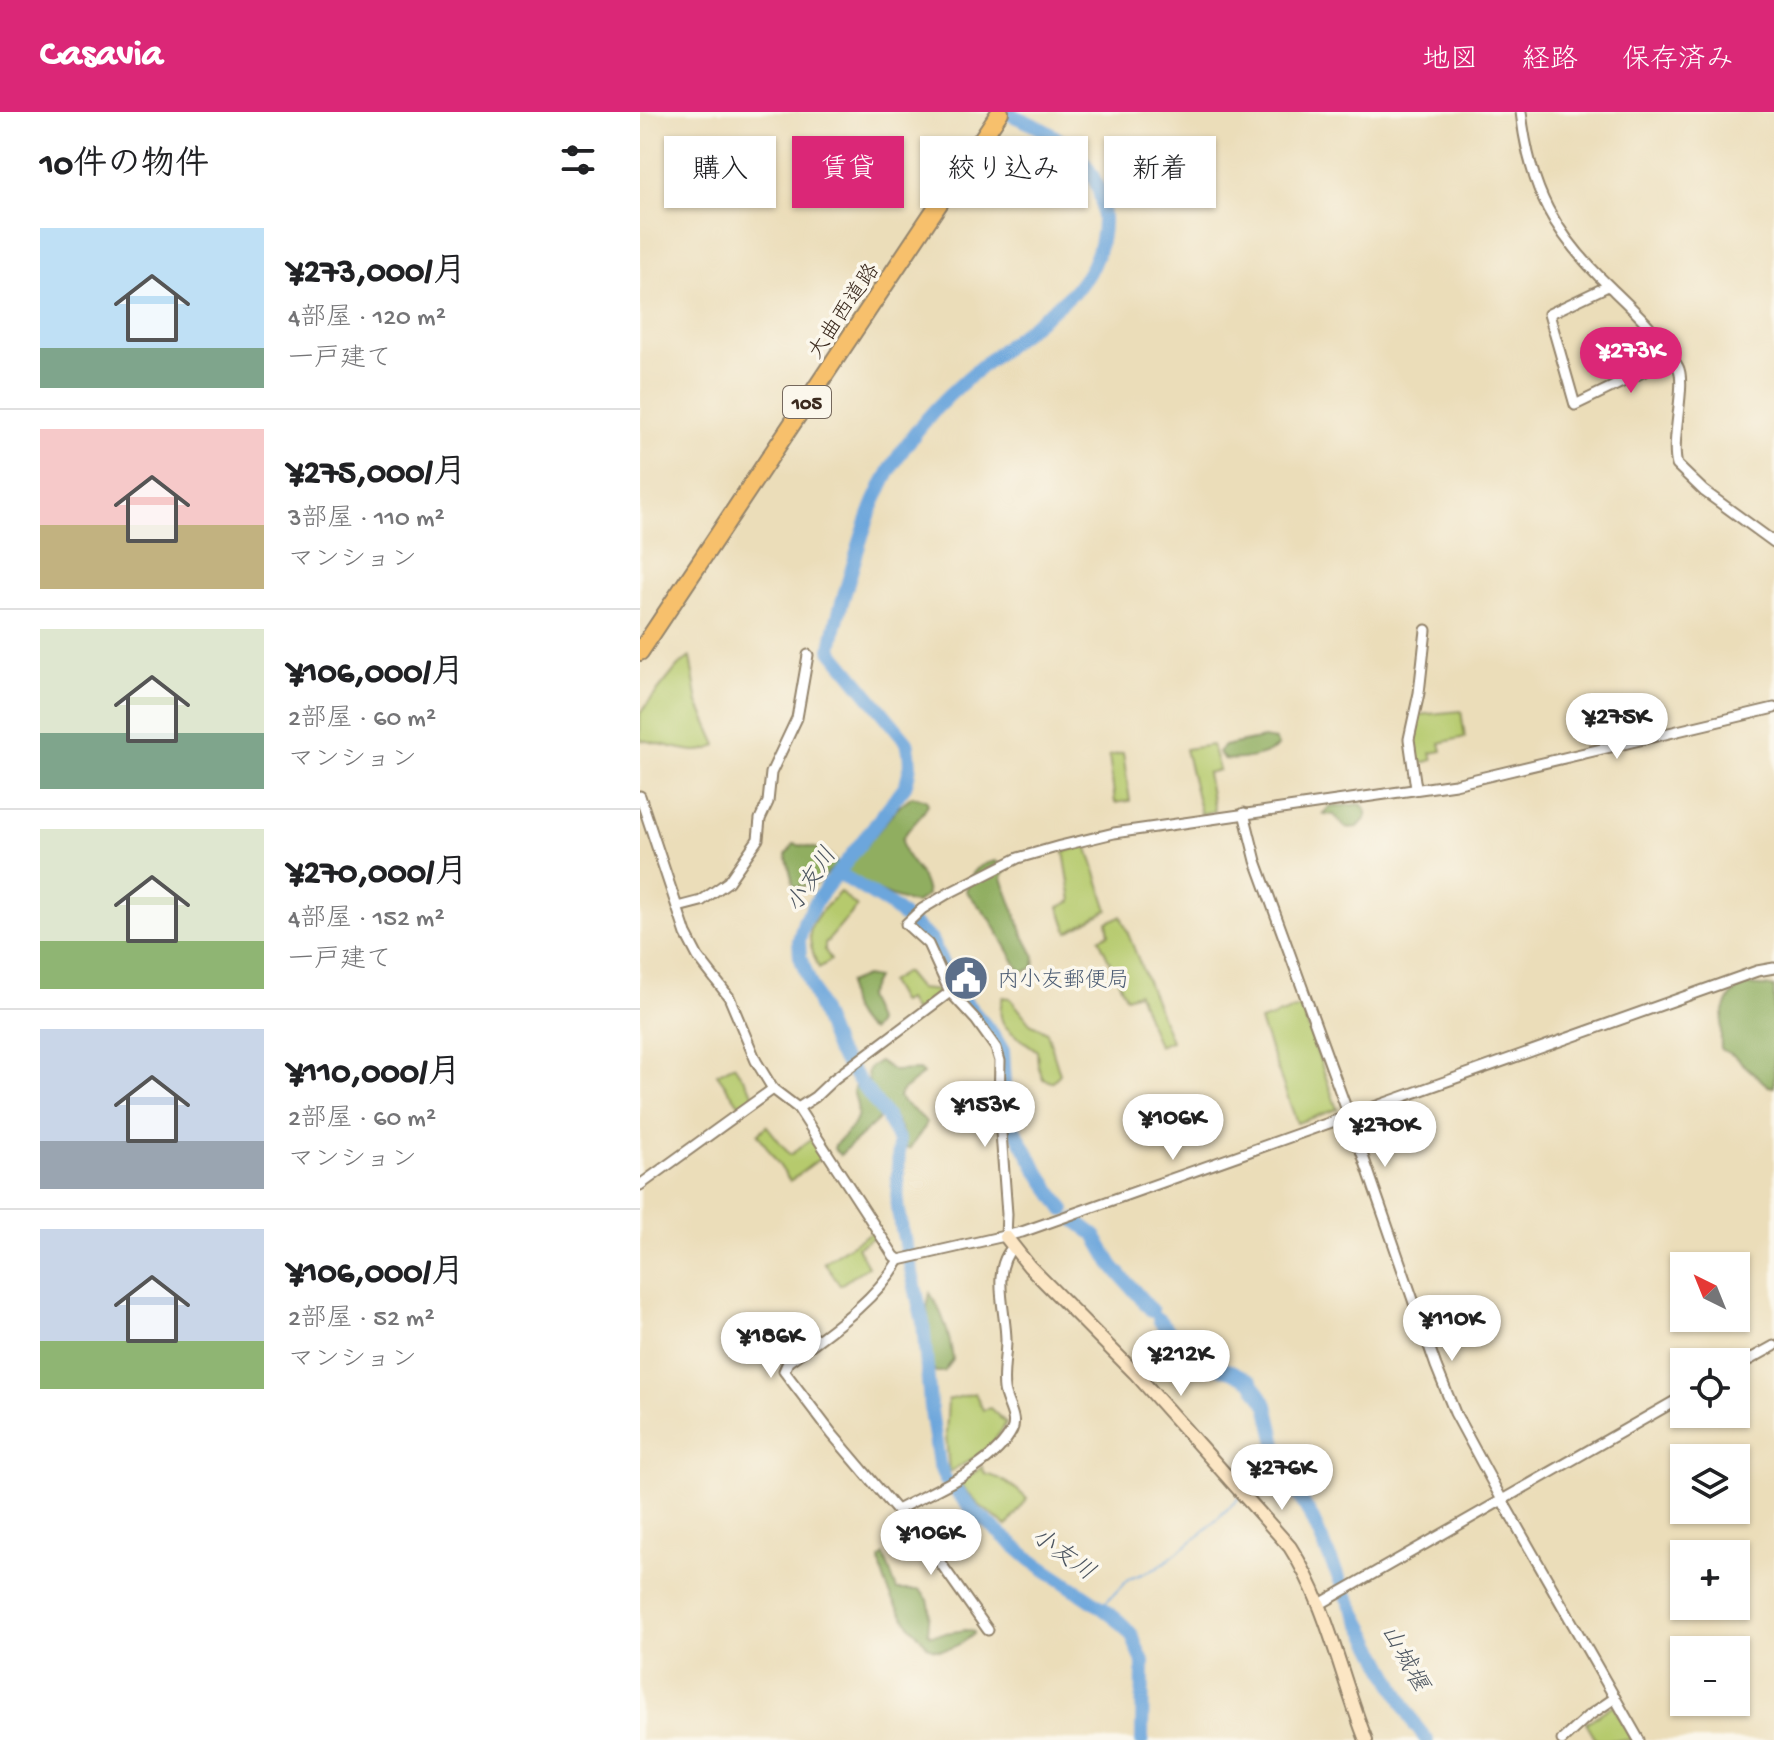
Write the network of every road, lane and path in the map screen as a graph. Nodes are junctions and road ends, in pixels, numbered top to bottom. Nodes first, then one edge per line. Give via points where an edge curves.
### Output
1 (1000, 112) edge
2 (1521, 112) edge
3 (1608, 286) junction
4 (1672, 358) junction
5 (1774, 542) edge
6 (1426, 630) dead end
7 (640, 652) edge
8 (808, 655) dead end
9 (1774, 708) edge
10 (1416, 788) junction
11 (640, 796) edge
12 (1244, 813) junction
13 (678, 907) junction
14 (1774, 968) edge
15 (950, 992) junction
16 (773, 1089) junction
17 (798, 1108) junction
18 (1349, 1116) junction
19 (640, 1185) edge
20 (1010, 1242) junction
21 (899, 1260) junction
22 (1774, 1346) edge
23 (1750, 1359) edge
24 (1670, 1404) edge
25 (1502, 1500) junction
26 (897, 1510) junction
27 (1320, 1604) junction
28 (988, 1630) dead end
29 (1615, 1698) junction
30 (1366, 1740) edge
31 (1562, 1740) edge
32 (1639, 1740) edge

1 - 7 highway, 大曲西道路 / 105
2 - 3 street via 1550,216
3 - 4 street via 1658,336
3 - 4 street via 1549,314 1575,405
4 - 5 street via 1681,374 1677,465
6 - 10 street via 1409,739
8 - 13 street via 797,718 771,773 758,839 728,882 701,901
9 - 10 street via 1455,784
10 - 12 street
11 - 13 street
12 - 15 street via 1114,833 1018,858 922,909 906,924 928,944
12 - 18 street via 1256,861
13 - 16 street via 698,957 729,997
14 - 18 street
15 - 17 street
15 - 20 street via 990,1037 1000,1061
16 - 17 street
16 - 19 street
17 - 21 street
18 - 20 street
18 - 25 street via 1436,1366
20 - 21 street
20 - 26 street via 1000,1282 1006,1320 1004,1390 1012,1430 969,1472
20 - 27 street via 1290,1547
21 - 26 street via 844,1321 784,1366 832,1434
22 - 23 street
24 - 25 street
25 - 27 street
25 - 29 street
26 - 28 street
27 - 30 street
29 - 31 street
29 - 32 street

